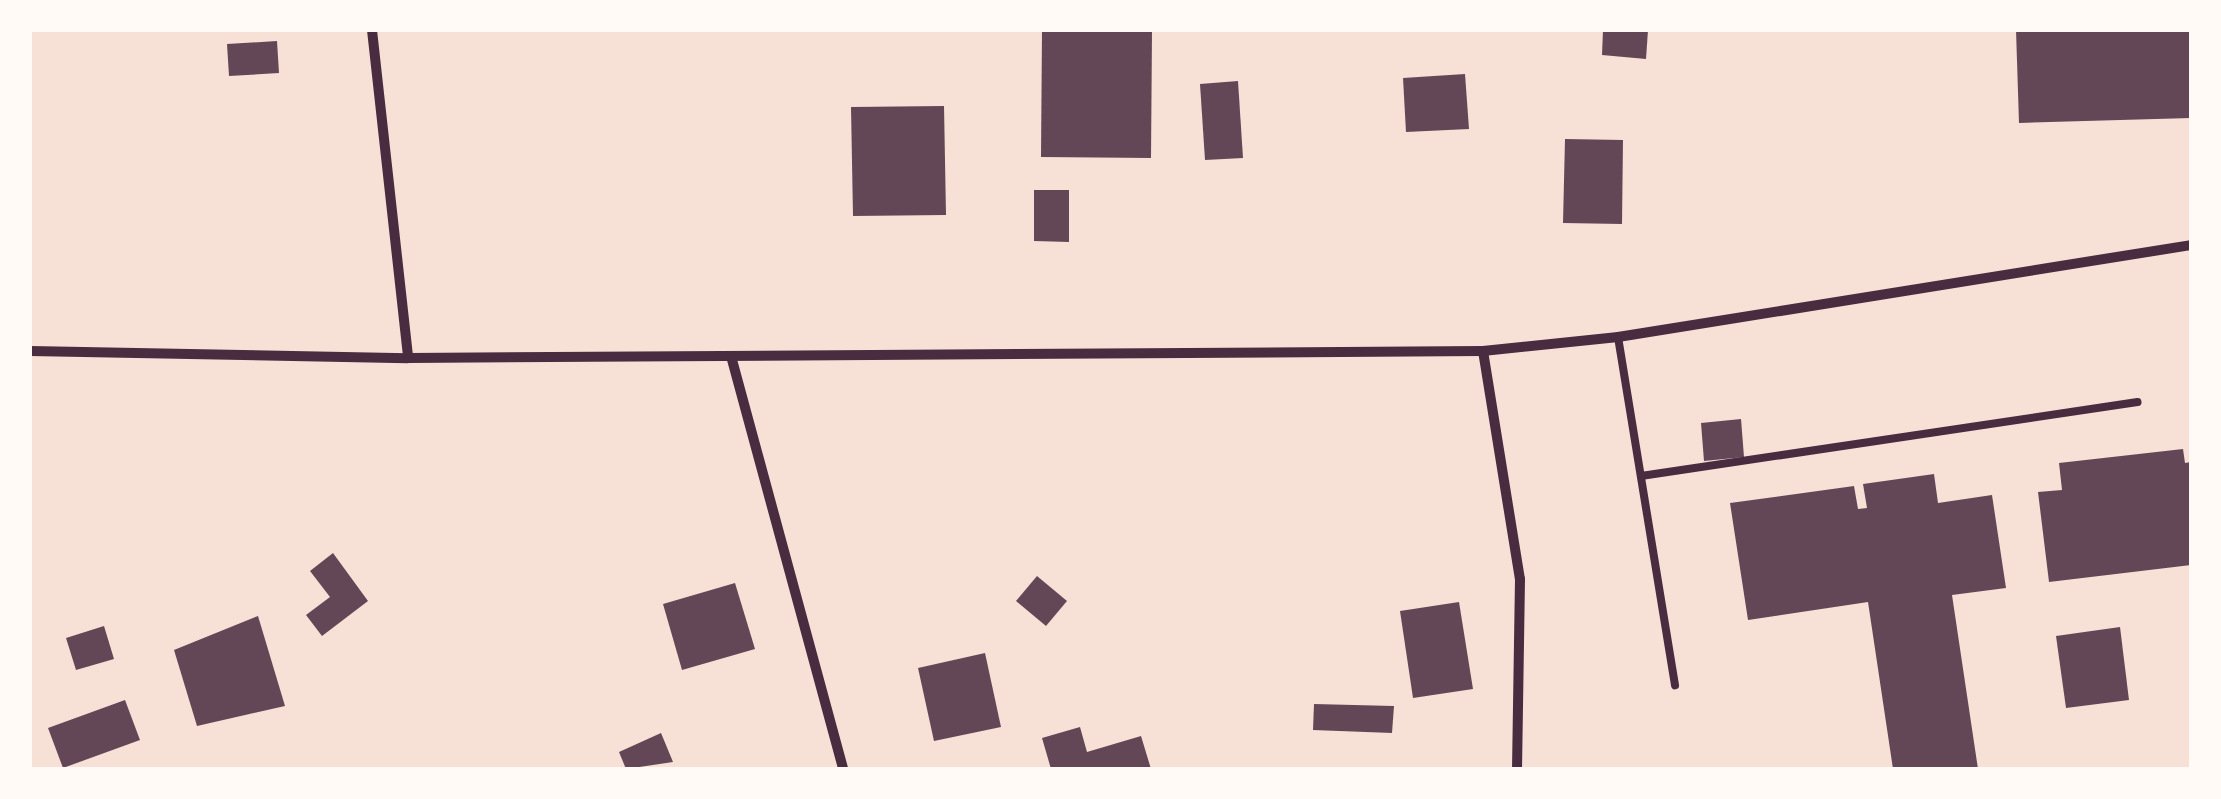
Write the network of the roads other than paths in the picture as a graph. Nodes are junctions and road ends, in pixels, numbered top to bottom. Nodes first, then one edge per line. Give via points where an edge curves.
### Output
1 (372, 30) edge
2 (2191, 245) edge
3 (1618, 337) junction
4 (30, 351) edge
5 (1484, 351) junction
6 (731, 356) junction
7 (408, 358) junction
8 (2138, 402) dead end
9 (1641, 476) junction
10 (1676, 685) dead end
11 (843, 769) edge
12 (1517, 769) edge

1 - 7 street
2 - 3 street
3 - 5 street
3 - 9 lane
4 - 7 street
5 - 6 street
5 - 12 street via 1520,578
6 - 7 street
6 - 11 street
8 - 9 lane
9 - 10 lane

